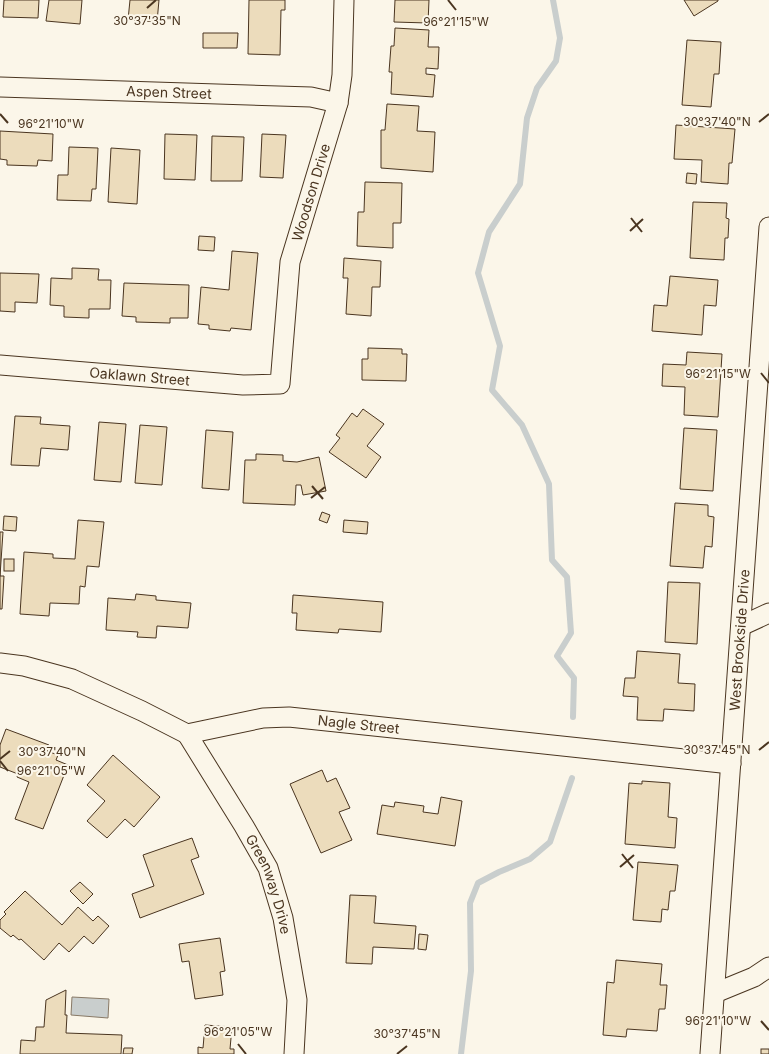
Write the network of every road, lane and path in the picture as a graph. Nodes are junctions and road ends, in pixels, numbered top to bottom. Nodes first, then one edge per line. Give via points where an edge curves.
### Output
1 (344, 0) edge
2 (0, 87) edge
3 (338, 103) junction
4 (769, 227) edge
5 (0, 365) edge
6 (280, 384) joint
7 (769, 613) edge
8 (741, 626) junction
9 (0, 663) edge
10 (187, 734) junction
11 (731, 764) junction
12 (769, 967) edge
13 (715, 993) junction
14 (294, 1054) edge
15 (710, 1054) edge

1 - 3 street, Woodson Drive
2 - 3 street, Aspen Street via 311,97
3 - 6 street, Woodson Drive via 290,262
4 - 8 street, West Brookside Drive
5 - 6 street, Oaklawn Street via 243,385
7 - 8 street
8 - 11 street, West Brookside Drive
9 - 10 street via 72,679
10 - 11 street, Nagle Street via 263,718 290,717
10 - 14 street, Greenway Drive via 268,868 283,918 297,1000
11 - 13 street, West Brookside Drive
12 - 13 street via 754,977
13 - 15 street, West Brookside Drive

